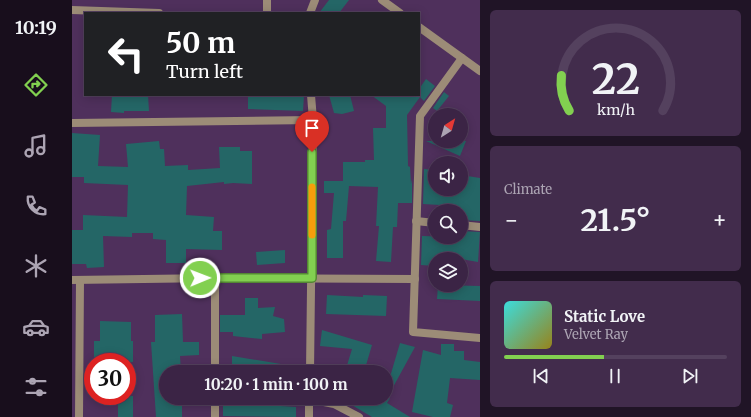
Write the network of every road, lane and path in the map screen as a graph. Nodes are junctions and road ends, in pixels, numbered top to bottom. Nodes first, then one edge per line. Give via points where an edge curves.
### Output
1 (267, 0) edge
2 (315, 0) edge
3 (382, 0) edge
4 (72, 10) edge
5 (130, 12) edge
6 (267, 12) edge
7 (310, 12) edge
8 (399, 12) edge
9 (420, 28) edge
10 (462, 58) junction
11 (480, 71) edge
12 (311, 96) edge
13 (312, 120) junction
14 (72, 123) edge
15 (416, 221) junction
16 (428, 222) edge
17 (468, 226) edge
18 (480, 227) edge
19 (215, 278) junction
20 (312, 278) junction
21 (414, 279) junction
22 (76, 280) edge
23 (480, 338) edge
24 (215, 365) edge
25 (310, 365) edge
26 (215, 405) edge
27 (309, 405) edge
28 (336, 405) edge
29 (79, 417) edge
30 (215, 417) edge
31 (309, 417) edge
32 (359, 417) edge

1 - 6 street
2 - 7 street
3 - 8 street
4 - 5 street
9 - 10 street
10 - 11 street
10 - 15 street via 420,116
12 - 13 street
13 - 14 street
13 - 20 street
15 - 16 street
15 - 21 street
17 - 18 street
19 - 20 street
19 - 22 street
19 - 24 street
20 - 21 street
20 - 25 street
21 - 23 street via 413,332
22 - 29 street
26 - 30 street
27 - 31 street
28 - 32 street

